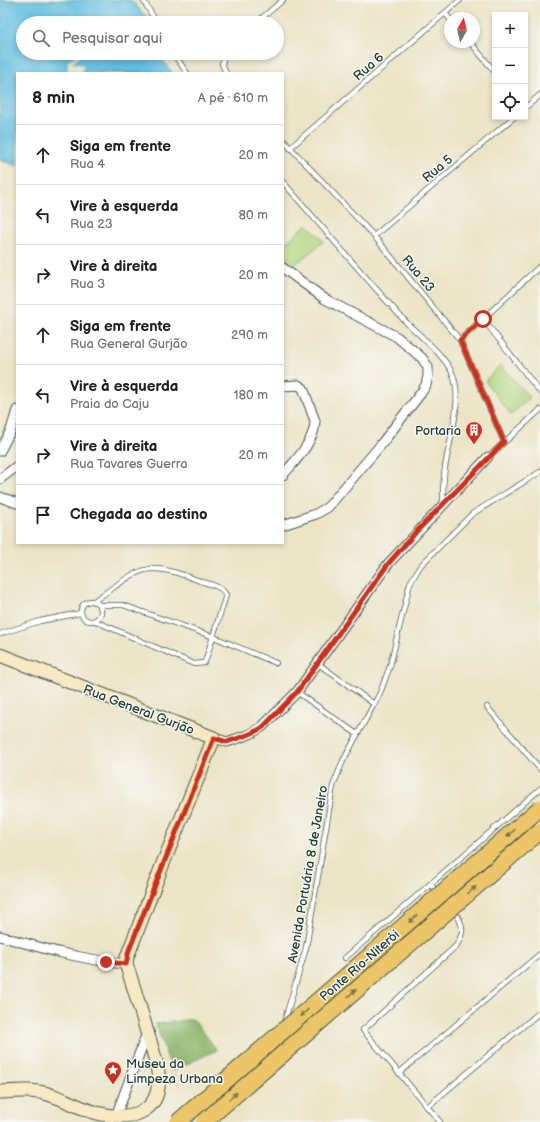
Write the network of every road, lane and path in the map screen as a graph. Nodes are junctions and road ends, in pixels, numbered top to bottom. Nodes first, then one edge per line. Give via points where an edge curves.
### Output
1 (143, 0) edge
2 (283, 0) edge
3 (460, 0) edge
4 (446, 12) edge
5 (444, 14) edge
6 (153, 16) edge
7 (264, 16) edge
8 (475, 48) edge
9 (178, 60) edge
10 (222, 60) edge
11 (492, 68) edge
12 (186, 72) edge
13 (225, 72) edge
14 (540, 95) edge
15 (528, 105) edge
16 (510, 120) edge
17 (284, 141) edge
18 (290, 148) junction
19 (284, 183) edge
20 (374, 236) junction
21 (540, 266) edge
22 (284, 269) edge
23 (483, 319) junction
24 (460, 340) junction
25 (284, 386) edge
26 (540, 392) edge
27 (540, 410) edge
28 (16, 413) edge
29 (504, 442) junction
30 (0, 451) edge
31 (488, 457) joint
32 (16, 467) edge
33 (540, 472) edge
34 (284, 475) edge
35 (0, 479) edge
36 (0, 496) edge
37 (16, 503) edge
38 (443, 506) junction
39 (284, 525) edge
40 (94, 601) junction
41 (100, 605) junction
42 (80, 613) junction
43 (95, 621) junction
44 (0, 634) edge
45 (214, 637) junction
46 (0, 655) edge
47 (276, 663) dead end
48 (317, 663) junction
49 (297, 692) junction
50 (374, 704) junction
51 (487, 707) dead end
52 (357, 734) junction
53 (214, 738) junction
54 (540, 769) edge
55 (540, 789) edge
56 (540, 808) edge
57 (540, 831) edge
58 (430, 884) junction
59 (0, 936) edge
60 (540, 954) edge
61 (345, 958) dead end
62 (126, 964) junction
63 (540, 1012) edge
64 (147, 1033) junction
65 (399, 1073) junction
66 (0, 1092) edge
67 (427, 1107) junction
68 (116, 1116) junction
69 (178, 1122) edge
70 (186, 1122) edge
71 (204, 1122) edge
72 (440, 1122) edge

1 - 6 lane
2 - 7 lane
3 - 4 lane, Rua 6
5 - 18 lane, Rua 6
8 - 11 lane
9 - 12 lane
10 - 13 lane via 222,68
14 - 15 lane
16 - 20 lane, Rua 5
17 - 18 lane, Rua 23
18 - 20 lane, Rua 23
19 - 38 lane via 454,374 456,400 445,468
20 - 24 lane, Rua 23
21 - 23 lane
22 - 39 street via 331,303 397,337 422,358 428,367 426,385 328,507 316,514
23 - 24 lane
23 - 26 lane
24 - 29 lane, Rua 23
25 - 34 street via 301,386 315,421 307,445
27 - 29 lane
28 - 30 street
29 - 31 lane
31 - 38 street, Rua General Gurjão
32 - 35 street
33 - 50 lane, Avenida Portuária 8 de Janeiro via 472,514 421,565 410,584 390,666
36 - 37 street
38 - 48 street, Rua General Gurjão via 388,564
40 - 41 lane
40 - 42 lane via 84,603
40 - 45 lane via 137,571 148,568 172,570 221,588 225,592 226,600
41 - 43 lane via 101,612
41 - 45 lane via 123,605
42 - 43 lane via 84,619
42 - 44 lane via 40,621
43 - 45 lane via 194,664 204,663
45 - 47 lane
46 - 53 street, Rua General Gurjão
48 - 49 street, Rua General Gurjão
48 - 50 lane
49 - 52 lane
49 - 53 street, Rua General Gurjão via 262,728 227,742
50 - 52 lane, Avenida Portuária 8 de Janeiro
51 - 54 lane
52 - 70 lane, Avenida Portuária 8 de Janeiro via 333,786 306,948 277,1042
53 - 62 street via 129,950
55 - 58 lane
56 -> 69 highway, Ponte Rio-Niterói, bridge
71 -> 57 highway, Ponte Rio-Niterói, bridge
58 - 61 lane
58 - 65 lane via 458,917 462,928 461,938 456,946 363,1030
59 - 62 street via 37,947
60 - 65 lane
62 - 64 street
63 - 67 lane
64 - 68 street
64 - 68 street via 158,1072 156,1093 144,1111 135,1116
65 - 67 lane
66 - 68 street via 27,1090 50,1094 95,1112
67 - 72 lane

